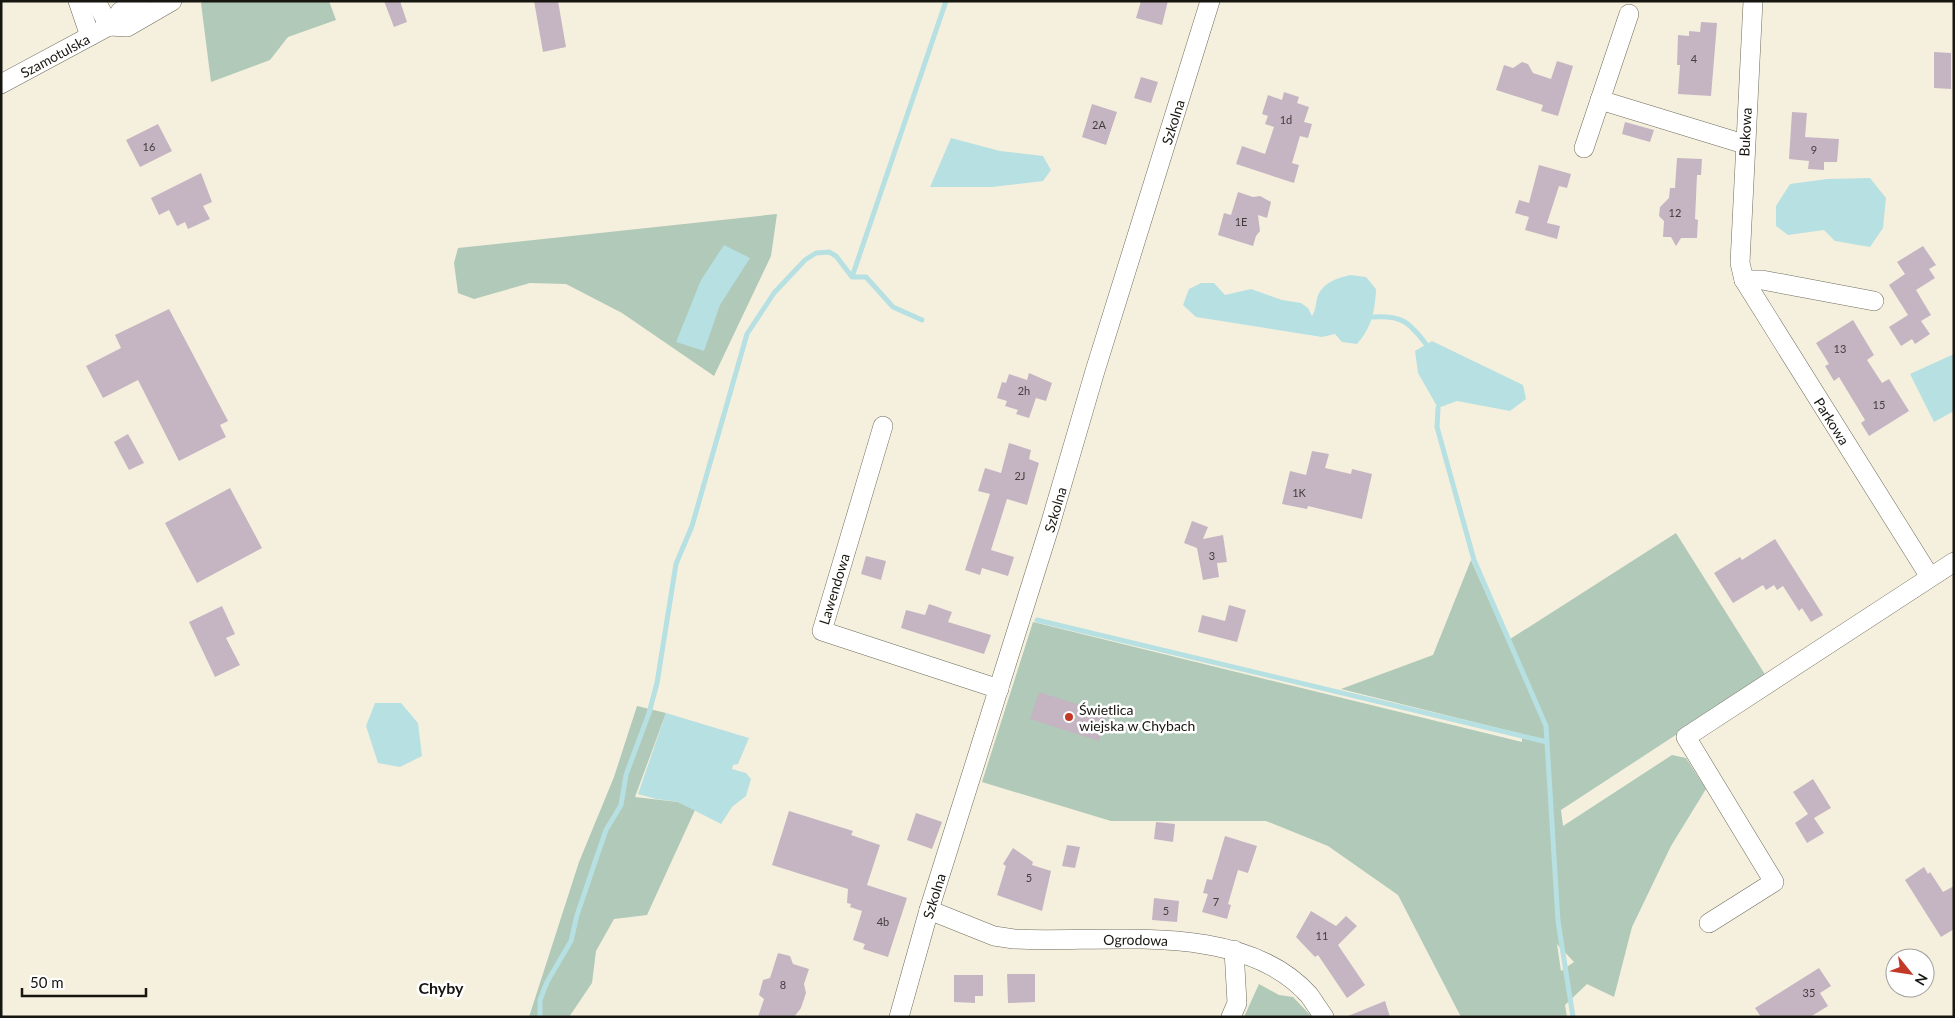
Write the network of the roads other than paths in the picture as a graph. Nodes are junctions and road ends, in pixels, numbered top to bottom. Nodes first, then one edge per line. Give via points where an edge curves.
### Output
1 (78, 1) edge
2 (96, 1) edge
3 (141, 1) edge
4 (172, 1) edge
5 (1210, 1) edge
6 (1753, 1) edge
7 (1629, 14) dead end
8 (109, 26) junction
9 (90, 36) junction
10 (1, 84) edge
11 (1600, 100) junction
12 (1744, 144) junction
13 (1584, 148) dead end
14 (1742, 272) junction
15 (1874, 301) dead end
16 (883, 426) dead end
17 (1954, 562) edge
18 (1930, 577) junction
19 (999, 689) junction
20 (929, 910) junction
21 (1708, 923) dead end
22 (1234, 950) junction
23 (899, 1017) edge
24 (1231, 1017) edge
25 (1324, 1017) edge

1 - 9 street
2 - 8 street
3 - 8 street, Szamotulska via 121,11
4 - 8 street, Szamotulska via 127,27
5 - 19 street, Szkolna
6 - 12 street, Bukowa
7 - 11 street
8 - 9 street, Szamotulska
9 - 10 street, Szamotulska
11 - 12 street
11 - 13 street
12 - 14 street, Bukowa
14 - 15 street via 1762,280
14 - 18 street, Parkowa
16 - 19 street, Lawendowa via 822,631
17 - 18 street
18 - 21 street via 1686,737 1774,882
19 - 20 street, Szkolna
20 - 22 street, Ogrodowa via 994,936 1014,939 1185,941
20 - 23 street, Szkolna
22 - 24 street via 1237,1003
22 - 25 street, Ogrodowa via 1287,977 1308,994

